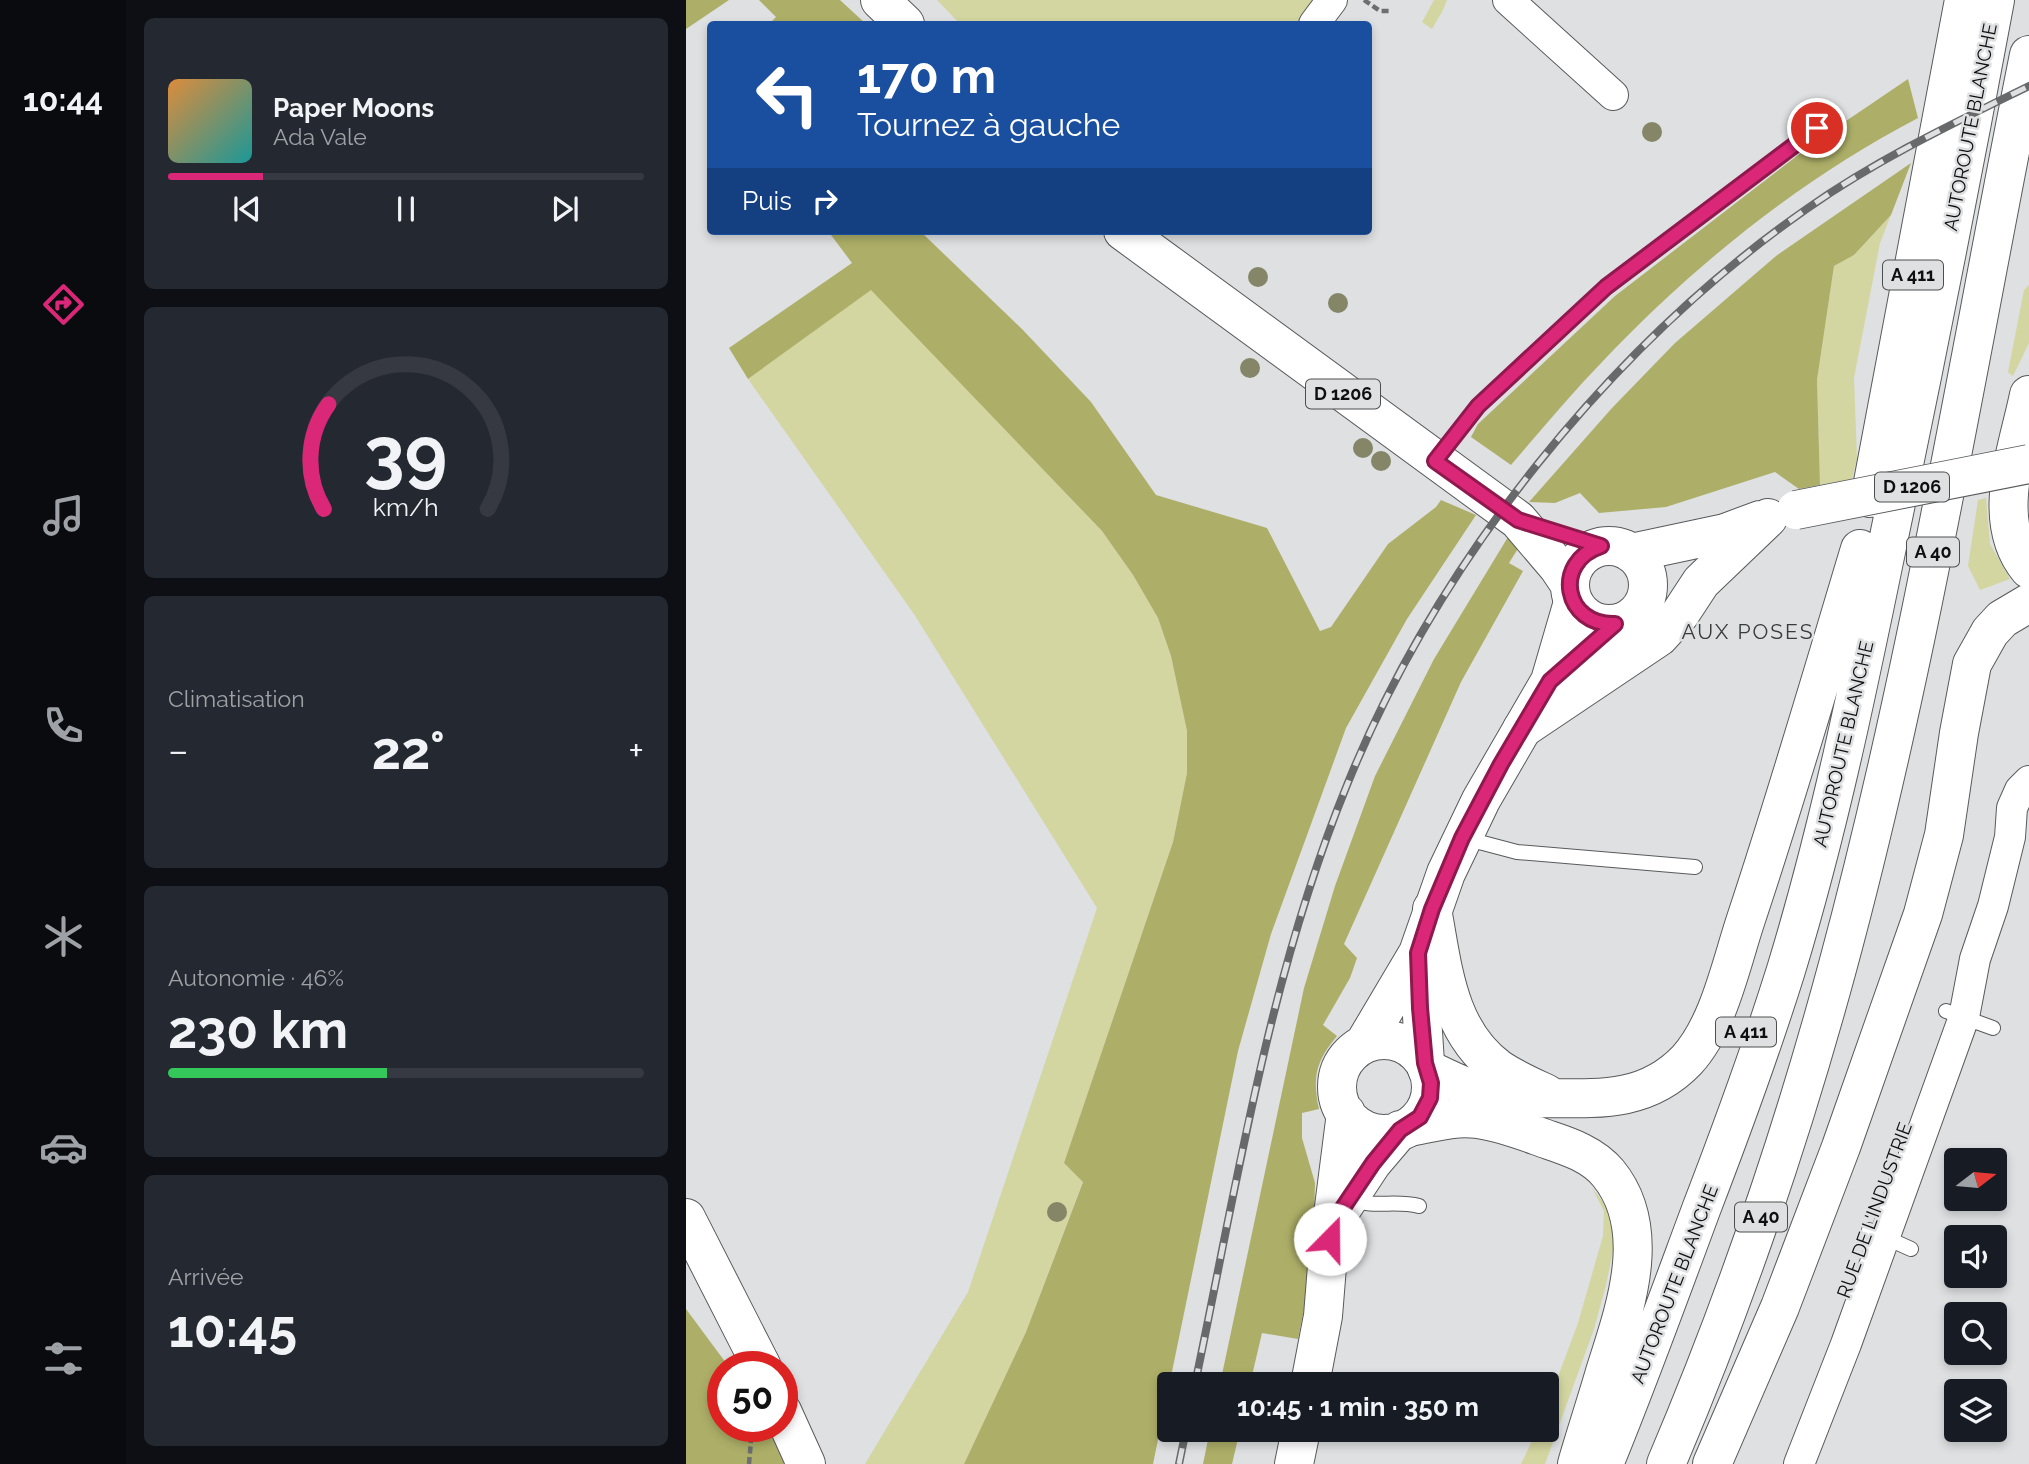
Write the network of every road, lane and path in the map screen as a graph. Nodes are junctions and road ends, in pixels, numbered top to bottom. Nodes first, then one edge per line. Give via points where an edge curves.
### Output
1 (880, 0) edge
2 (1332, 0) edge
3 (1364, 0) edge
4 (1508, 0) edge
5 (1964, 0) edge
6 (1994, 0) edge
7 (1391, 11) dead end
8 (902, 21) edge
9 (1316, 21) edge
10 (2029, 55) edge
11 (1614, 95) dead end
12 (1817, 128) dead end
13 (1142, 237) edge
14 (2029, 395) edge
15 (1435, 461) junction
16 (2029, 464) edge
17 (1782, 514) junction
18 (1518, 520) junction
19 (1725, 533) junction
20 (1616, 549) junction
21 (1860, 549) junction
22 (2029, 569) edge
23 (1572, 593) junction
24 (1646, 594) junction
25 (2029, 603) edge
26 (1615, 624) junction
27 (1550, 681) junction
28 (1522, 729) junction
29 (2029, 781) edge
30 (2019, 827) edge
31 (1462, 838) junction
32 (1695, 867) dead end
33 (1432, 909) junction
34 (1418, 953) junction
35 (1955, 1014) junction
36 (1993, 1028) dead end
37 (1364, 1044) junction
38 (1426, 1066) junction
39 (1555, 1098) junction
40 (1346, 1113) junction
41 (1404, 1129) junction
42 (1419, 1206) dead end
43 (1702, 1208) junction
44 (1340, 1211) junction
45 (686, 1218) edge
46 (1877, 1233) junction
47 (1912, 1249) dead end
48 (754, 1351) edge
49 (1312, 1372) edge
50 (751, 1442) edge
51 (796, 1442) edge
52 (1299, 1442) edge
53 (749, 1464) edge
54 (806, 1464) edge
55 (1294, 1464) edge
56 (1577, 1464) edge
57 (1604, 1464) edge
58 (1666, 1464) edge
59 (1712, 1464) edge
60 (1779, 1464) edge
61 (1799, 1464) edge

1 - 8 main road
2 - 9 street
3 - 7 path via 1380,11
4 - 11 street
5 - 21 main road, AUTOROUTE BLANCHE / A 411
6 - 43 main road, AUTOROUTE BLANCHE / A 40 via 1918,396 1838,774 1787,967
10 - 58 main road, A 40 via 1930,568 1838,964 1758,1224
12 - 15 lane via 1606,287 1478,406
13 - 15 main road, D 1206
14 - 22 main road via 2007,511 2016,550
15 - 18 main road, D 1206
16 - 17 main road, D 1206, bridge
17 - 19 main road, D 1206
17 - 28 main road via 1706,576 1659,637
18 - 20 main road, D 1206
18 - 23 main road, D 1206 via 1558,567
19 - 20 main road, D 1206
19 - 24 main road, D 1206
20 - 23 main road via 1592,549 1578,560 1570,576
20 - 24 main road via 1645,571
21 - 39 main road via 1760,878 1717,1007 1699,1045 1670,1075 1632,1094 1591,1100
21 - 43 main road, A 411 via 1792,857
23 - 26 main road via 1590,619
23 - 27 main road
24 - 26 main road via 1635,614
25 - 59 main road via 1990,632 1972,664 1944,835 1923,914 1789,1282
26 - 27 main road
27 - 28 main road
28 - 31 main road
29 - 30 street, RUE DE L'INDUSTRIE via 2012,808
30 - 35 street, RUE DE L'INDUSTRIE
31 - 32 lane via 1517,852
31 - 33 main road
33 - 34 main road
33 - 39 main road via 1451,1005 1470,1040 1499,1068
34 - 37 main road
34 - 38 main road
35 - 36 lane
35 - 46 street, RUE DE L'INDUSTRIE
37 - 38 main road via 1401,1043
37 - 40 main road via 1346,1060 1340,1074 1339,1099
38 - 39 main road via 1487,1094
38 - 41 main road via 1430,1098 1424,1111
40 - 41 main road via 1374,1132
40 - 44 main road
41 - 44 main road via 1373,1163
41 - 56 main road via 1454,1119 1512,1128 1591,1158 1619,1191 1631,1225 1631,1273
42 - 44 lane via 1362,1203
43 - 57 main road, AUTOROUTE BLANCHE / A 40
44 - 49 main road
45 - 48 main road
46 - 47 lane
46 - 60 street, RUE DE L'INDUSTRIE
46 - 61 street, RUE DE L'INDUSTRIE
50 - 53 path
51 - 54 main road
52 - 55 main road

